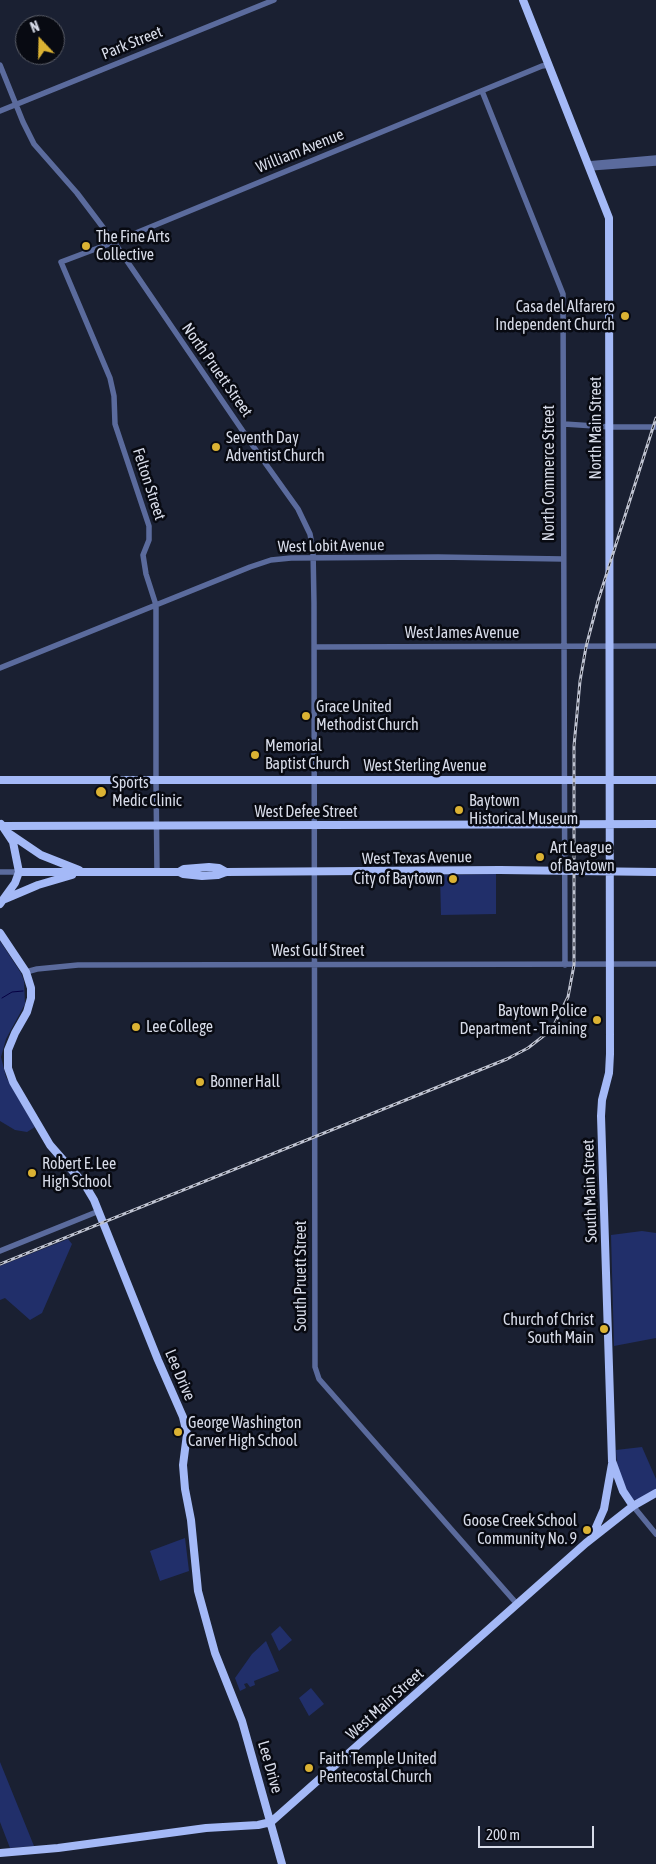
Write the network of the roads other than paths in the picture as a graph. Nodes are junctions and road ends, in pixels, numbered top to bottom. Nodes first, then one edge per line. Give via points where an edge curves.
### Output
1 (274, 0) edge
2 (522, 0) edge
3 (0, 65) edge
4 (549, 65) junction
5 (482, 91) junction
6 (16, 105) junction
7 (0, 111) edge
8 (656, 158) edge
9 (656, 163) edge
10 (588, 166) junction
11 (114, 242) junction
12 (61, 262) joint
13 (564, 424) junction
14 (610, 427) junction
15 (656, 427) edge
16 (314, 558) junction
17 (563, 558) junction
18 (156, 605) junction
19 (564, 646) junction
20 (610, 646) junction
21 (656, 646) edge
22 (314, 647) junction
23 (0, 668) edge
24 (156, 779) junction
25 (314, 779) junction
26 (0, 780) edge
27 (564, 780) junction
28 (609, 780) junction
29 (656, 780) edge
30 (2, 824) edge
31 (564, 824) junction
32 (610, 824) junction
33 (656, 824) edge
34 (156, 825) junction
35 (314, 825) junction
36 (9, 834) junction
37 (0, 872) edge
38 (19, 872) junction
39 (86, 872) junction
40 (315, 872) junction
41 (565, 872) junction
42 (609, 872) junction
43 (656, 872) edge
44 (157, 873) junction
45 (2, 902) edge
46 (0, 933) edge
47 (610, 964) junction
48 (656, 964) edge
49 (314, 965) junction
50 (565, 965) junction
51 (26, 972) junction
52 (99, 1211) junction
53 (0, 1251) edge
54 (612, 1461) junction
55 (656, 1492) edge
56 (633, 1506) junction
57 (656, 1534) edge
58 (591, 1538) junction
59 (516, 1604) junction
60 (271, 1822) junction
61 (0, 1854) edge
62 (282, 1864) edge

1 - 6 street, Park Street
2 - 4 main road, North Main Street
3 - 6 street, North Pruett Street
4 - 5 street, William Avenue
4 - 10 main road, North Main Street
5 - 11 street, William Avenue
5 - 13 street, North Commerce Street via 561,288
6 - 7 street, Park Street
6 - 11 street, North Pruett Street via 34,144
8 - 10 street
9 - 10 street
10 - 14 main road, North Main Street via 609,218
11 - 12 street, William Avenue
11 - 16 street, North Pruett Street via 298,509 310,534
12 - 18 street, Felton Street via 113,388 117,430 149,526 149,540 143,555
13 - 14 street
13 - 17 street, North Commerce Street
14 - 15 street
14 - 20 main road, North Main Street
16 - 17 street, West Lobit Avenue
16 - 18 street, West Lobit Avenue via 262,563
16 - 22 street, North Pruett Street
17 - 19 street, North Commerce Street
18 - 23 street, West Lobit Avenue
18 - 24 street, Felton Street
19 - 20 street, West James Avenue
19 - 22 street, West James Avenue
19 - 27 street, North Commerce Street
20 - 21 street, West James Avenue
20 - 28 main road, North Main Street
22 - 25 street, North Pruett Street
24 - 25 main road, West Sterling Avenue
24 - 26 main road, West Sterling Avenue
24 - 34 street, Felton Street
25 - 27 main road, West Sterling Avenue
25 - 35 street, North Pruett Street
27 - 28 main road, West Sterling Avenue
27 - 31 street, North Commerce Street
28 - 29 main road, West Sterling Avenue
28 - 32 main road, North Main Street
30 - 34 main road, West Defee Street
30 - 36 main road
31 - 32 main road, West Defee Street
31 - 35 main road, West Defee Street
31 - 41 street, North Commerce Street
32 - 33 main road, West Defee Street
32 - 42 main road, North Main Street
34 - 35 main road, West Defee Street
34 - 44 street, Felton Street
35 - 40 street, North Pruett Street
36 - 38 main road
36 - 39 main road via 41,855
37 - 38 street, West Texas Avenue
38 - 39 main road, West Texas Avenue
38 - 45 main road
39 - 44 main road, West Texas Avenue
39 - 45 main road via 38,885
40 - 41 main road, West Texas Avenue
40 - 44 main road, West Texas Avenue via 226,872 209,867
40 - 49 street, South Pruett Street
41 - 42 main road, West Texas Avenue
41 - 50 street, North Commerce Street
42 - 43 main road, West Texas Avenue
42 - 47 main road, South Main Street
46 - 51 main road, Lee Drive
47 - 48 street, West Gulf Street
47 - 50 street, West Gulf Street
47 - 54 main road, South Main Street via 609,1072 601,1116
49 - 50 street, West Gulf Street
49 - 51 street, West Gulf Street via 78,965
49 - 59 street, South Pruett Street via 316,1374
51 - 52 main road, Lee Drive via 31,998 8,1050 8,1068 50,1145 85,1185
52 - 53 street
52 - 60 main road, Lee Drive via 183,1417 186,1434 185,1489 198,1591 215,1653 242,1721
54 - 56 main road, South Main Street
54 - 58 main road via 604,1509
55 - 56 main road, West Main Street
56 - 57 street
56 - 58 main road, West Main Street
58 - 59 main road, West Main Street
59 - 60 main road, West Main Street
60 - 61 main road
60 - 62 main road, Lee Drive

